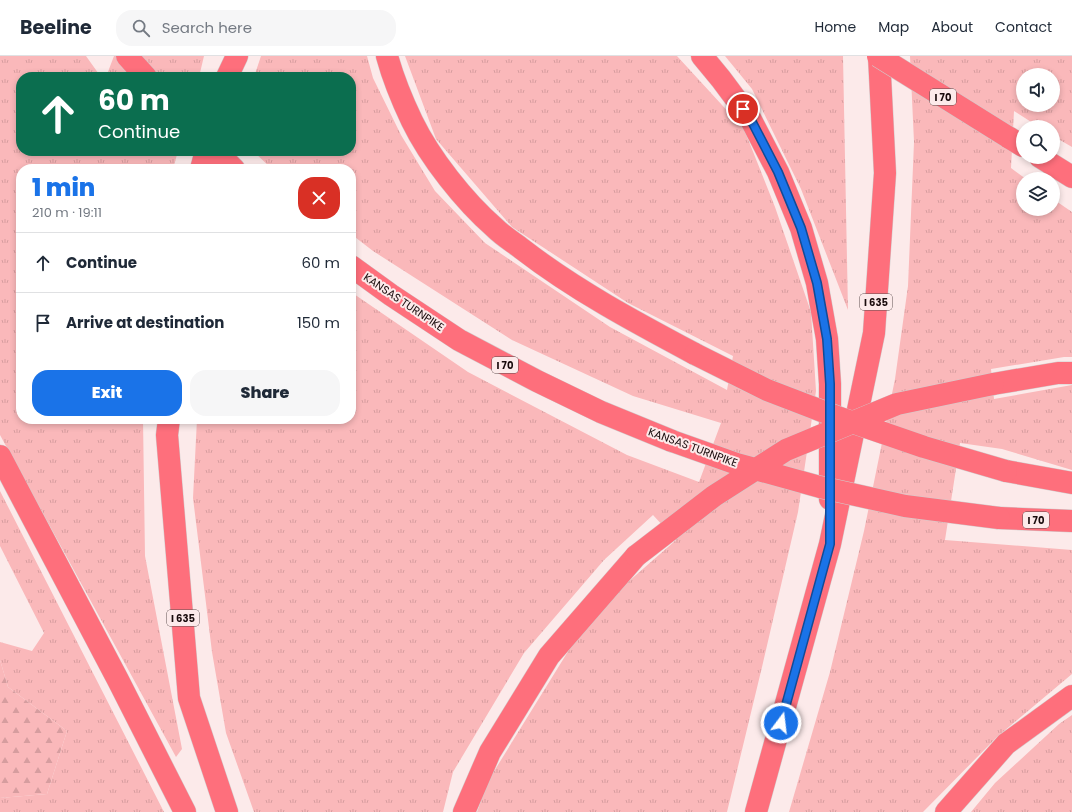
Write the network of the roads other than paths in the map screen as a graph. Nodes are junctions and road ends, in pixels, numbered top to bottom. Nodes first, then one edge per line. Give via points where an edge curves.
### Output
1 (128, 56) edge
2 (237, 56) edge
3 (386, 56) edge
4 (702, 56) edge
5 (879, 56) edge
6 (142, 72) edge
7 (229, 72) edge
8 (1016, 142) edge
9 (221, 156) edge
10 (229, 164) edge
11 (1051, 164) edge
12 (1072, 177) edge
13 (356, 270) edge
14 (1072, 373) edge
15 (168, 424) edge
16 (0, 456) edge
17 (1072, 483) edge
18 (1072, 521) edge
19 (830, 544) junction
20 (1072, 696) edge
21 (185, 812) edge
22 (227, 812) edge
23 (464, 812) edge
24 (756, 812) edge
25 (946, 812) edge

1 - 6 highway
2 - 7 highway
3 - 17 highway, bridge via 412,122 462,195 495,228 546,268 612,309 767,390 924,447 1006,471
4 - 19 highway via 750,118 778,172 801,228 817,283 827,339 830,384
5 - 8 highway, I 70, bridge
5 - 19 highway, I 635 via 885,173 874,333
9 - 10 highway
11 - 12 highway
13 - 18 highway, KANSAS TURNPIKE / I 70, bridge via 459,340 544,385 601,412 737,464 820,487 905,506 999,518
14 - 23 highway, bridge via 993,384 897,404 786,450 714,496 636,556 549,656 490,752
15 - 22 highway, I 635 via 167,435 189,698
16 - 21 highway
19 - 24 highway, I 635
20 - 25 highway via 1006,744

